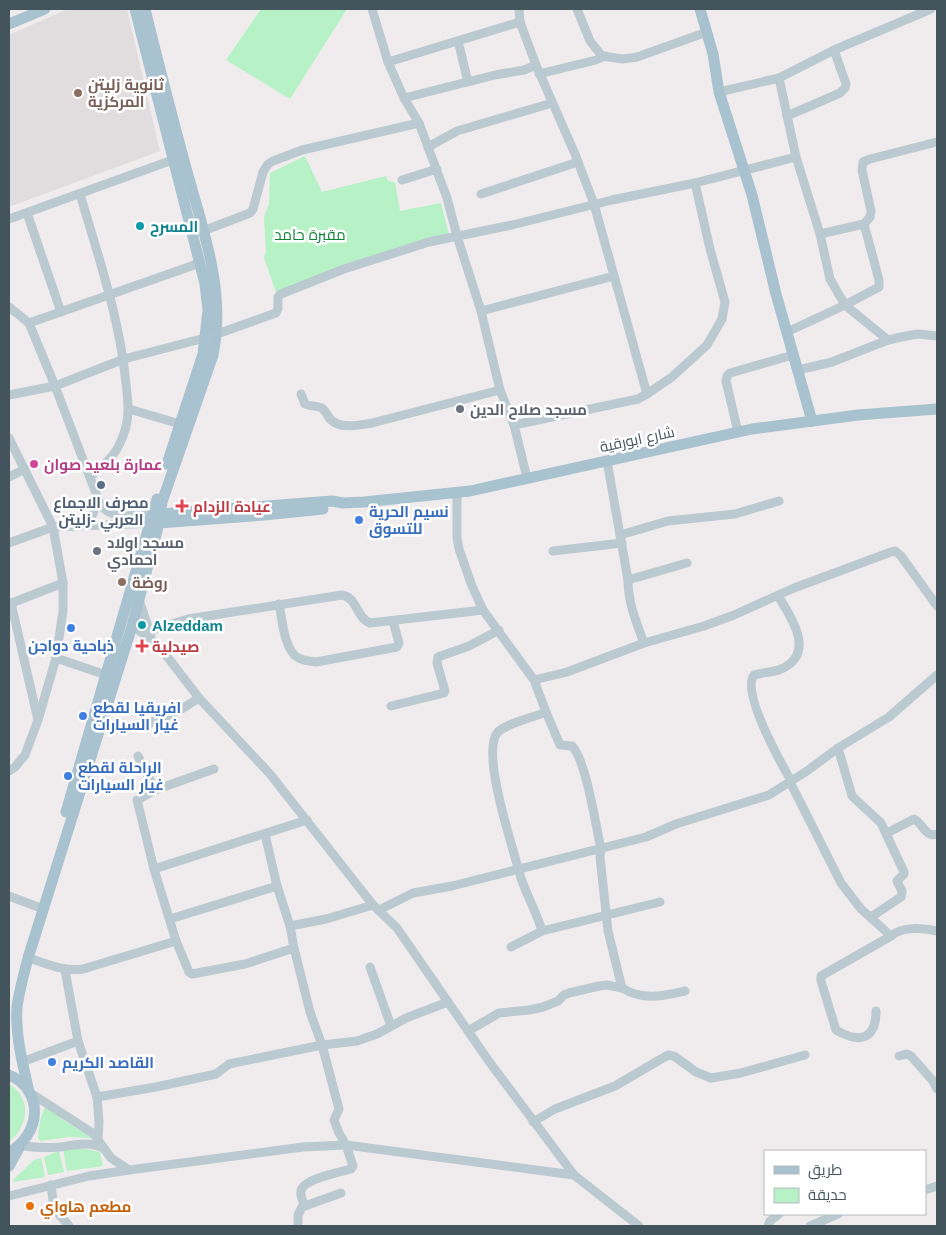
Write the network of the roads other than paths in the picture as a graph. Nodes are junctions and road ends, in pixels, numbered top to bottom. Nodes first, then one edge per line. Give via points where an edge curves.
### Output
1 (26, 9) edge
2 (45, 9) edge
3 (135, 9) edge
4 (146, 9) edge
5 (372, 9) edge
6 (519, 9) edge
7 (577, 9) edge
8 (700, 9) edge
9 (931, 9) edge
10 (9, 17) edge
11 (520, 22) junction
12 (9, 24) edge
13 (706, 32) junction
14 (458, 40) junction
15 (834, 50) junction
16 (605, 56) junction
17 (388, 62) junction
18 (538, 70) junction
19 (779, 78) junction
20 (468, 82) junction
21 (719, 92) junction
22 (404, 98) junction
23 (552, 104) junction
24 (787, 116) junction
25 (419, 123) junction
26 (937, 144) edge
27 (428, 147) junction
28 (796, 157) junction
29 (178, 158) junction
30 (578, 162) junction
31 (437, 169) junction
32 (745, 171) junction
33 (402, 180) dead end
34 (695, 183) junction
35 (80, 194) junction
36 (481, 194) dead end
37 (594, 204) junction
38 (27, 213) junction
39 (9, 219) edge
40 (864, 224) junction
41 (203, 231) junction
42 (820, 234) junction
43 (456, 236) junction
44 (200, 263) junction
45 (614, 276) junction
46 (109, 296) junction
47 (845, 305) junction
48 (481, 311) junction
49 (11, 312) edge
50 (61, 312) junction
51 (29, 323) junction
52 (787, 332) junction
53 (217, 334) junction
54 (937, 336) edge
55 (205, 338) junction
56 (888, 340) junction
57 (793, 355) junction
58 (124, 359) junction
59 (798, 370) junction
60 (55, 386) junction
61 (500, 390) junction
62 (301, 394) dead end
63 (647, 394) junction
64 (9, 395) edge
65 (129, 409) junction
66 (937, 409) edge
67 (812, 421) junction
68 (180, 424) junction
69 (514, 425) junction
70 (738, 432) junction
71 (9, 438) edge
72 (607, 461) junction
73 (25, 469) junction
74 (9, 477) edge
75 (90, 477) junction
76 (527, 478) junction
77 (457, 492) junction
78 (97, 495) junction
79 (779, 501) dead end
80 (155, 518) junction
81 (88, 525) junction
82 (53, 527) junction
83 (621, 539) junction
84 (9, 543) edge
85 (553, 551) dead end
86 (687, 563) dead end
87 (628, 580) junction
88 (63, 583) junction
89 (778, 596) junction
90 (139, 600) junction
91 (10, 604) edge
92 (279, 604) junction
93 (937, 606) edge
94 (483, 610) junction
95 (393, 621) junction
96 (126, 624) junction
97 (499, 630) junction
98 (149, 631) junction
99 (644, 643) junction
100 (156, 644) junction
101 (56, 658) junction
102 (106, 675) junction
103 (937, 675) edge
104 (534, 680) junction
105 (199, 698) junction
106 (391, 706) dead end
107 (546, 712) junction
108 (38, 720) junction
109 (150, 723) dead end
110 (838, 748) junction
111 (138, 756) dead end
112 (214, 769) dead end
113 (9, 772) edge
114 (790, 782) junction
115 (155, 790) junction
116 (307, 820) junction
117 (887, 833) junction
118 (265, 834) junction
119 (937, 834) edge
120 (601, 849) junction
121 (154, 869) junction
122 (520, 870) junction
123 (277, 886) junction
124 (9, 896) edge
125 (660, 902) dead end
126 (38, 907) junction
127 (376, 908) junction
128 (606, 915) junction
129 (871, 917) junction
130 (170, 920) junction
131 (290, 926) junction
132 (542, 931) junction
133 (937, 931) edge
134 (891, 936) junction
135 (176, 940) junction
136 (294, 948) junction
137 (511, 948) dead end
138 (28, 958) junction
139 (370, 967) dead end
140 (65, 970) junction
141 (622, 988) junction
142 (685, 991) dead end
143 (448, 1002) junction
144 (876, 1011) dead end
145 (9, 1017) edge
146 (391, 1026) junction
147 (468, 1031) junction
148 (78, 1040) junction
149 (322, 1045) junction
150 (805, 1055) dead end
151 (899, 1056) dead end
152 (22, 1062) junction
153 (9, 1075) edge
154 (937, 1089) edge
155 (29, 1092) junction
156 (97, 1097) junction
157 (533, 1122) junction
158 (101, 1144) junction
159 (20, 1145) junction
160 (346, 1145) junction
161 (9, 1152) edge
162 (9, 1166) edge
163 (129, 1170) junction
164 (574, 1175) junction
165 (51, 1185) junction
166 (341, 1193) dead end
167 (9, 1196) edge
168 (305, 1206) junction
169 (779, 1215) edge
170 (836, 1215) edge
171 (69, 1226) edge
172 (298, 1226) edge
173 (639, 1226) edge
174 (768, 1226) edge
175 (810, 1226) edge

1 - 10 main road
2 - 12 main road
3 - 29 main road
4 - 29 main road
5 - 17 street
6 - 11 street
7 - 16 street via 590,41
8 - 13 main road
9 - 15 street
11 - 14 street
11 - 18 street
13 - 16 street via 638,57
13 - 21 main road
14 - 17 street
14 - 20 street
15 - 19 street
15 - 24 street via 845,88
16 - 18 street
17 - 22 street
18 - 20 street
18 - 23 street
19 - 21 street
19 - 24 street
20 - 22 street
21 - 32 main road
22 - 25 street
23 - 27 street via 457,131
23 - 30 street
24 - 28 street
25 - 27 street
25 - 41 street via 302,150 273,161 263,172 250,213
26 - 40 street via 863,162 871,211
27 - 31 street
28 - 32 street
28 - 42 street
29 - 35 street
29 - 41 main road
29 - 44 main road
30 - 36 street
30 - 37 street
31 - 33 street
31 - 43 street
32 - 34 street
32 - 52 main road
34 - 37 street
34 - 63 street via 725,302 722,320 707,346
35 - 38 street
35 - 46 street
37 - 43 street
37 - 45 street
38 - 39 street
38 - 50 street
40 - 42 street
40 - 47 street via 879,287
41 - 53 main road via 217,289
42 - 47 street via 830,279
43 - 48 street
43 - 53 street via 398,251 331,274 279,296 276,313
44 - 46 street
44 - 55 main road via 208,303
45 - 48 street
45 - 63 street
46 - 50 street
46 - 58 street
47 - 52 street
47 - 56 street
48 - 61 street
49 - 51 street
50 - 51 street
51 - 60 street, شارع ابورقية
52 - 57 main road
53 - 80 main road via 213,355
54 - 56 street via 918,334
55 - 58 street
55 - 68 main road via 203,354
56 - 59 street via 832,362
57 - 59 main road
57 - 70 street via 728,374 726,381
58 - 60 street
58 - 65 street
59 - 67 main road
60 - 64 street
60 - 75 street, شارع ابورقية
61 - 62 street via 351,426 330,419 324,409 304,404
61 - 69 street
63 - 69 street via 638,399
65 - 68 street
65 - 75 street via 125,432 114,456
66 - 67 main road, شارع ابورقية
67 - 70 main road, شارع ابورقية
68 - 80 main road
69 - 76 street
70 - 72 main road, شارع ابورقية
71 - 73 street
72 - 76 main road, شارع ابورقية
72 - 83 street
73 - 74 street
73 - 82 street
75 - 78 street, شارع ابورقية
76 - 77 main road, شارع ابورقية
77 - 80 main road, شارع ابورقية via 343,502 333,508 294,512
77 - 94 street via 459,548
78 - 80 street, شارع ابورقية via 103,509 114,515
78 - 81 street
79 - 83 street via 734,514 668,521
80 - 81 street, شارع ابورقية via 110,526
80 - 90 main road
80 - 96 main road
81 - 82 street, شارع ابورقية
82 - 84 street, شارع ابورقية
82 - 88 street
83 - 85 street
83 - 87 street
86 - 87 street
87 - 99 street via 631,607
88 - 91 street
88 - 101 street via 63,611
89 - 93 street via 895,552
89 - 99 street via 712,624
89 - 114 street via 795,626 799,654 790,665 754,675 751,684 762,725
90 - 96 main road
90 - 98 street
91 - 108 street
92 - 95 street via 342,596 350,598 366,622
92 - 95 street via 288,645 293,654 305,661 316,662 397,647 399,643
92 - 98 street via 188,620
94 - 95 street
94 - 97 street
96 - 100 street
96 - 102 main road
96 - 138 main road
97 - 104 street
97 - 106 street via 438,658 444,693
98 - 100 street
99 - 104 street via 567,672
100 - 105 street
101 - 102 street
101 - 108 street
102 - 126 main road
103 - 110 street via 889,717
104 - 107 street
105 - 109 street
105 - 116 street via 270,774
107 - 120 street via 560,745 572,746 577,752
107 - 122 street via 504,728 496,736 495,780
108 - 113 street via 25,755
110 - 114 street
110 - 117 street via 852,796 877,818
111 - 115 street
112 - 115 street
114 - 120 street via 769,794 646,837
114 - 129 street via 841,884
115 - 121 street via 137,802
116 - 118 street
116 - 127 street
117 - 119 street via 916,819 928,834
117 - 129 street via 904,872 897,881 902,894 899,900
118 - 121 street
118 - 123 street
120 - 122 street
120 - 128 street
121 - 130 street
122 - 127 street via 413,892
122 - 132 street
123 - 130 street
123 - 131 street
124 - 126 street
125 - 128 street
126 - 145 main road
127 - 131 street
127 - 143 street via 397,928
128 - 132 street
128 - 141 street
129 - 134 street
130 - 135 street
131 - 136 street
132 - 137 street
133 - 134 street via 909,929
134 - 144 street via 821,978 836,1030 855,1038 864,1037 873,1030
135 - 136 street via 192,974 245,964
135 - 140 street via 83,969
136 - 149 street
138 - 140 street
138 - 152 main road via 17,1005
139 - 146 street
140 - 148 street
141 - 142 street via 646,997
141 - 147 street via 599,986 569,993 544,1007 499,1012
143 - 146 street
143 - 147 street
146 - 149 street via 357,1041
147 - 157 street
148 - 152 street
148 - 156 street
149 - 156 street via 229,1064 216,1074
149 - 160 street via 339,1109 334,1120
150 - 157 street via 710,1078 668,1055 615,1086
151 - 154 street via 911,1056
152 - 155 main road
153 - 155 main road via 22,1082
155 - 158 street via 94,1134
155 - 159 main road via 34,1103 34,1120 28,1137
156 - 158 street
157 - 164 street
158 - 159 street
158 - 163 street via 116,1162
159 - 161 main road
159 - 162 main road
160 - 163 street via 303,1147
160 - 164 street
160 - 168 street via 353,1167 307,1182 301,1192
163 - 165 street
164 - 173 street
165 - 167 street
165 - 171 street via 54,1208
166 - 168 street
168 - 172 street via 299,1212
169 - 174 street
170 - 175 street

